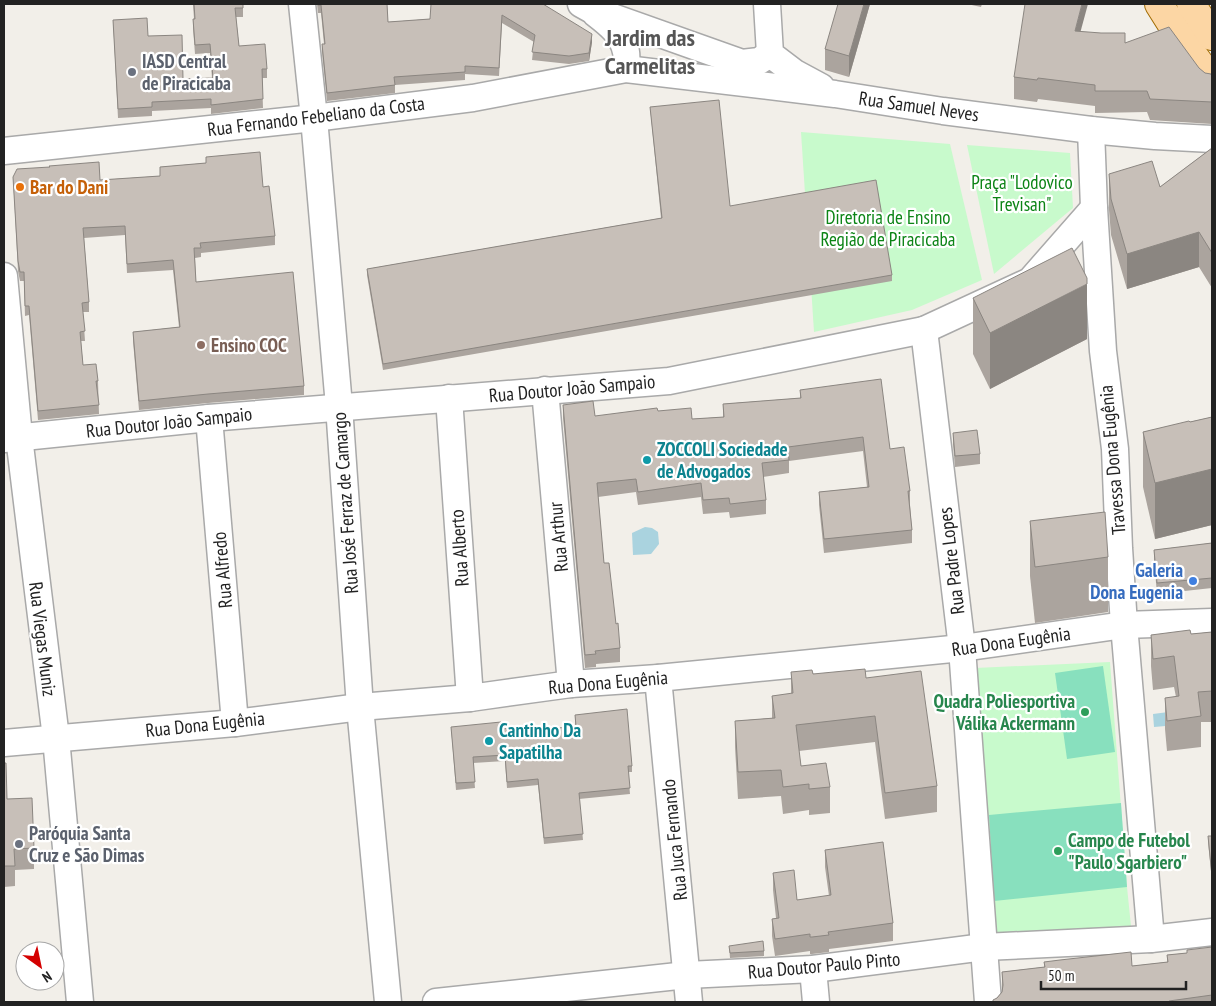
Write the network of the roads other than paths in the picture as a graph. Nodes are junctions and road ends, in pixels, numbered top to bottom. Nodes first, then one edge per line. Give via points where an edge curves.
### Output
1 (302, 4) edge
2 (767, 4) edge
3 (1159, 4) edge
4 (1191, 4) edge
5 (585, 6) edge
6 (1212, 36) edge
7 (770, 54) junction
8 (626, 69) junction
9 (1212, 81) edge
10 (835, 94) junction
11 (314, 118) junction
12 (1091, 130) junction
13 (1212, 139) edge
14 (4, 151) edge
15 (1094, 208) junction
16 (4, 276) edge
17 (924, 330) junction
18 (545, 390) junction
19 (449, 398) junction
20 (338, 406) junction
21 (209, 418) junction
22 (11, 438) edge
23 (1212, 622) edge
24 (1124, 625) junction
25 (962, 648) junction
26 (658, 678) junction
27 (571, 684) junction
28 (470, 698) junction
29 (360, 706) junction
30 (235, 723) junction
31 (56, 738) junction
32 (4, 743) edge
33 (1212, 932) edge
34 (1151, 939) junction
35 (984, 947) junction
36 (813, 969) junction
37 (687, 975) junction
38 (80, 1002) edge
39 (388, 1002) edge
40 (436, 1002) edge
41 (689, 1002) edge
42 (816, 1002) edge
43 (988, 1002) edge

1 - 11 street, Rua José Ferraz de Camargo
2 - 7 street
3 - 9 main road
4 - 6 main road
5 - 7 street via 742,63 759,61
5 - 8 street via 613,28 620,38 626,53
7 - 10 street via 795,73
8 - 10 street, Rua Samuel Neves
8 - 11 street, Rua Fernando Febeliano da Costa via 474,98
10 - 12 street, Rua Samuel Neves
11 - 14 street, Rua Fernando Febeliano da Costa
11 - 20 street, Rua José Ferraz de Camargo
12 - 13 street, Rua Samuel Neves
12 - 15 street, Travessa Dona Eugênia
15 - 17 street, Rua Doutor João Sampaio via 1030,281
15 - 24 street, Travessa Dona Eugênia via 1103,351 1115,449
16 - 22 street, Rua Viegas Muniz
17 - 18 street, Rua Doutor João Sampaio via 669,380
17 - 25 street, Rua Padre Lopes
18 - 19 street, Rua Doutor João Sampaio
18 - 27 street, Rua Arthur
19 - 20 street, Rua Doutor João Sampaio
19 - 28 street, Rua Alberto
20 - 21 street, Rua Doutor João Sampaio
20 - 29 street, Rua José Ferraz de Camargo
21 - 22 street, Rua Doutor João Sampaio
21 - 30 street, Rua Alfredo
22 - 31 street, Rua Viegas Muniz
23 - 24 street, Rua Dona Eugênia
24 - 25 street, Rua Dona Eugênia
24 - 34 street, Travessa Dona Eugênia
25 - 26 street, Rua Dona Eugênia
25 - 35 street, Rua Padre Lopes
26 - 27 street, Rua Dona Eugênia
26 - 37 street, Rua Juca Fernando
27 - 28 street, Rua Dona Eugênia
28 - 29 street, Rua Dona Eugênia
29 - 30 street, Rua Dona Eugênia
29 - 39 street, Rua José Ferraz de Camargo
30 - 31 street, Rua Dona Eugênia
31 - 32 street, Rua Dona Eugênia
31 - 38 street, Rua Viegas Muniz
33 - 34 street, Rua Doutor Paulo Pinto
34 - 35 street, Rua Doutor Paulo Pinto
35 - 36 street, Rua Doutor Paulo Pinto
35 - 43 street, Rua Padre Lopes
36 - 37 street, Rua Doutor Paulo Pinto
36 - 42 street
37 - 40 street, Rua Doutor Paulo Pinto
37 - 41 street, Rua Juca Fernando

